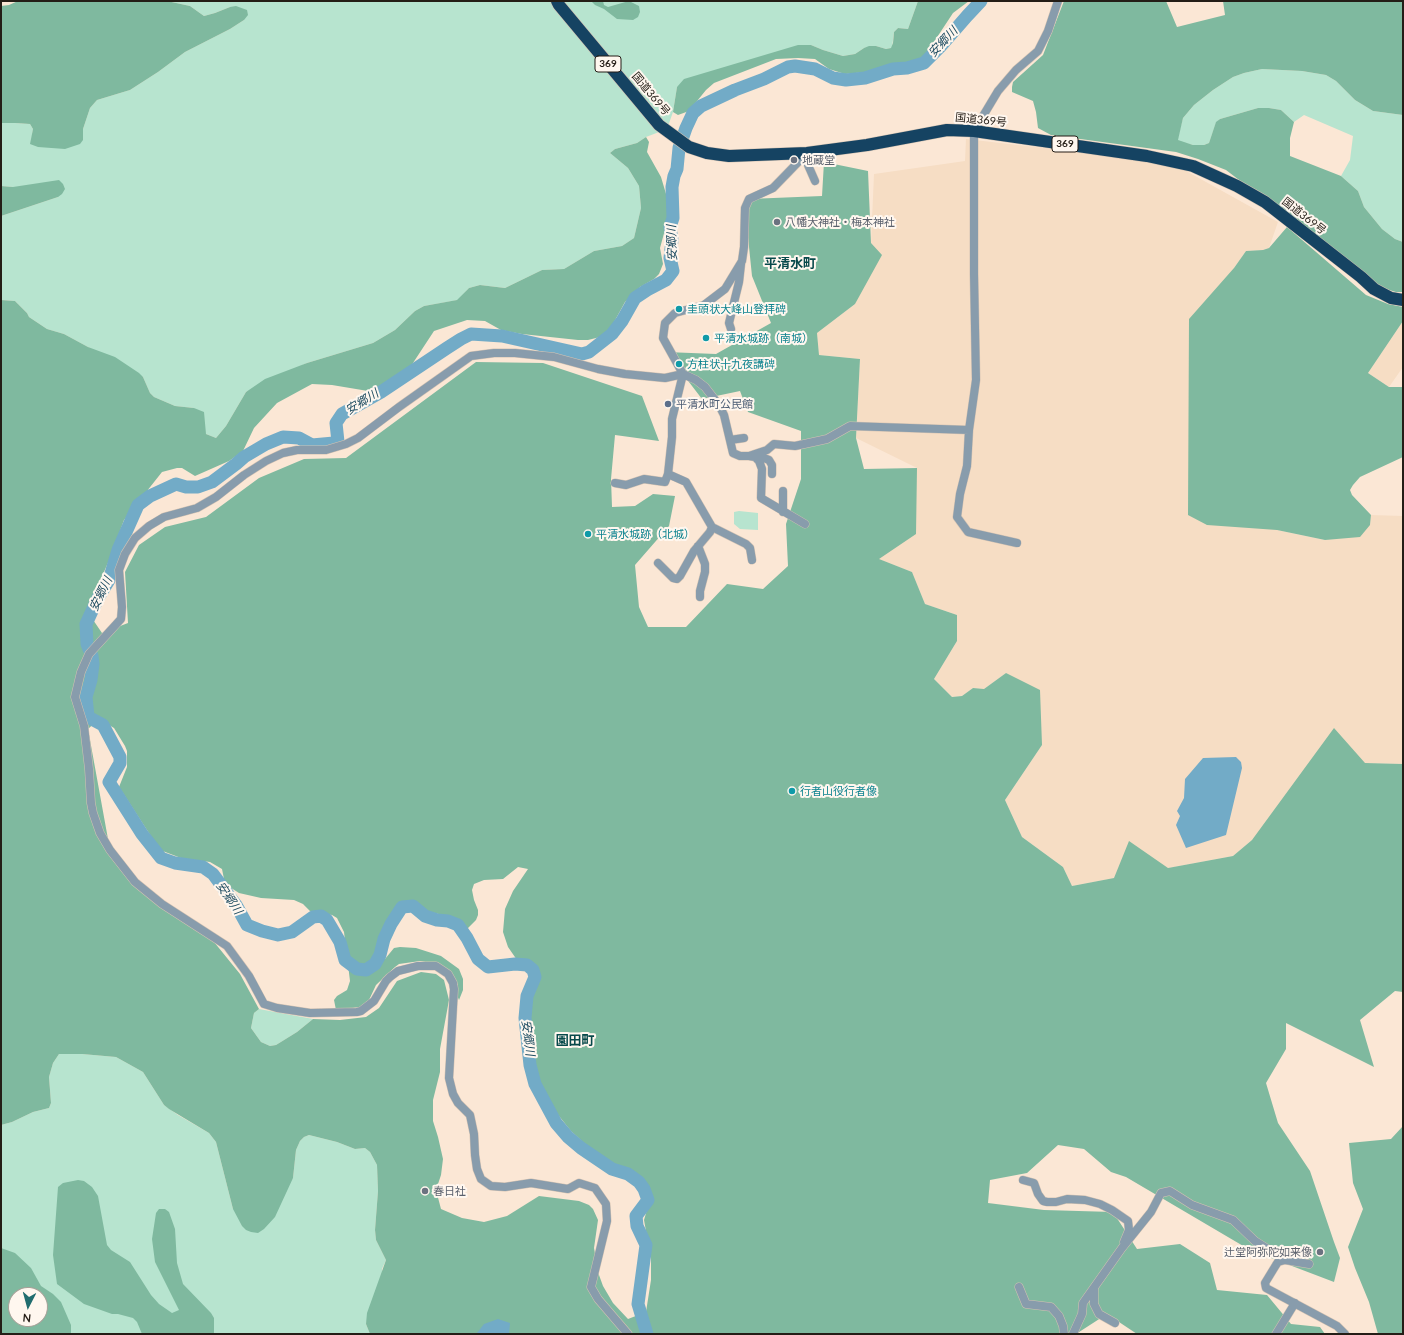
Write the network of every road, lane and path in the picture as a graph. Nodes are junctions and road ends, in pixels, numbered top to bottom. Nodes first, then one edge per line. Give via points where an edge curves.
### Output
1 (557, 1) edge
2 (1058, 1) edge
3 (974, 131) junction
4 (806, 153) junction
5 (815, 180) dead end
6 (742, 261) junction
7 (1403, 300) edge
8 (731, 329) dead end
9 (682, 374) junction
10 (969, 430) junction
11 (744, 438) dead end
12 (730, 440) junction
13 (749, 456) junction
14 (757, 459) junction
15 (668, 474) junction
16 (772, 474) dead end
17 (615, 483) dead end
18 (783, 491) dead end
19 (783, 512) junction
20 (805, 524) dead end
21 (712, 527) junction
22 (1017, 543) dead end
23 (698, 546) junction
24 (752, 560) dead end
25 (658, 563) dead end
26 (700, 597) dead end
27 (1023, 1180) dead end
28 (1122, 1248) junction
29 (1285, 1260) junction
30 (1309, 1264) dead end
31 (1019, 1287) dead end
32 (1094, 1288) junction
33 (1296, 1304) junction
34 (1115, 1323) dead end
35 (628, 1334) edge
36 (1064, 1334) edge
37 (1073, 1334) edge
38 (1276, 1334) edge
39 (1344, 1334) edge

1 - 4 highway, 国道369号 / 369 via 660,127 689,147 729,156
2 - 3 street via 1038,51 1016,70 998,91
3 - 4 highway, 国道369号 / 369 via 947,130
3 - 7 highway, 国道369号 / 369 via 1147,156 1193,166 1265,202 1374,289 1392,298
3 - 10 street via 976,380
4 - 5 street
4 - 6 street via 773,188 749,199
6 - 8 street via 729,323
6 - 9 street via 725,289 704,305 675,313 665,323 663,338
9 - 12 street via 705,387 719,405 724,414
9 - 15 street via 672,419
9 - 35 street via 665,378 625,374 554,357 515,353 471,356 358,438 326,450 297,450 266,461 216,497 197,508 164,517 135,538 119,570 121,619 91,652 81,672 75,697 84,726 90,769 91,802 100,833 110,850 135,882 162,904 227,946 249,976 264,1004 310,1013 357,1012 374,1001 386,981 398,971 418,966 436,966 448,974 454,989 449,1078 458,1103 470,1115 481,1180 491,1186 505,1187 531,1183 568,1189 580,1183 595,1188 606,1204 607,1221 591,1287
10 - 13 street via 850,426 826,439 795,446 774,444 767,450
10 - 22 street via 967,466 957,517 968,532
11 - 12 street
12 - 13 street via 733,453
13 - 14 street
14 - 16 street via 769,460
14 - 19 street via 762,469 761,498
15 - 17 street via 665,482 644,479 626,485
15 - 21 street via 686,482
18 - 19 street
19 - 20 street
21 - 23 street
21 - 24 street via 746,544 750,548
23 - 25 street via 677,579
23 - 26 street via 705,564
27 - 28 street via 1034,1183 1043,1201 1085,1200 1112,1210 1128,1221 1129,1230
28 - 29 street via 1151,1212 1161,1193 1170,1191 1192,1205 1233,1220 1254,1241
28 - 32 street
29 - 30 street
29 - 33 street via 1278,1262 1265,1283 1266,1288
31 - 36 street via 1026,1304 1051,1307 1059,1316
32 - 34 street via 1094,1304 1099,1314
32 - 37 street via 1083,1303 1082,1314
33 - 38 street
33 - 39 street via 1336,1326

